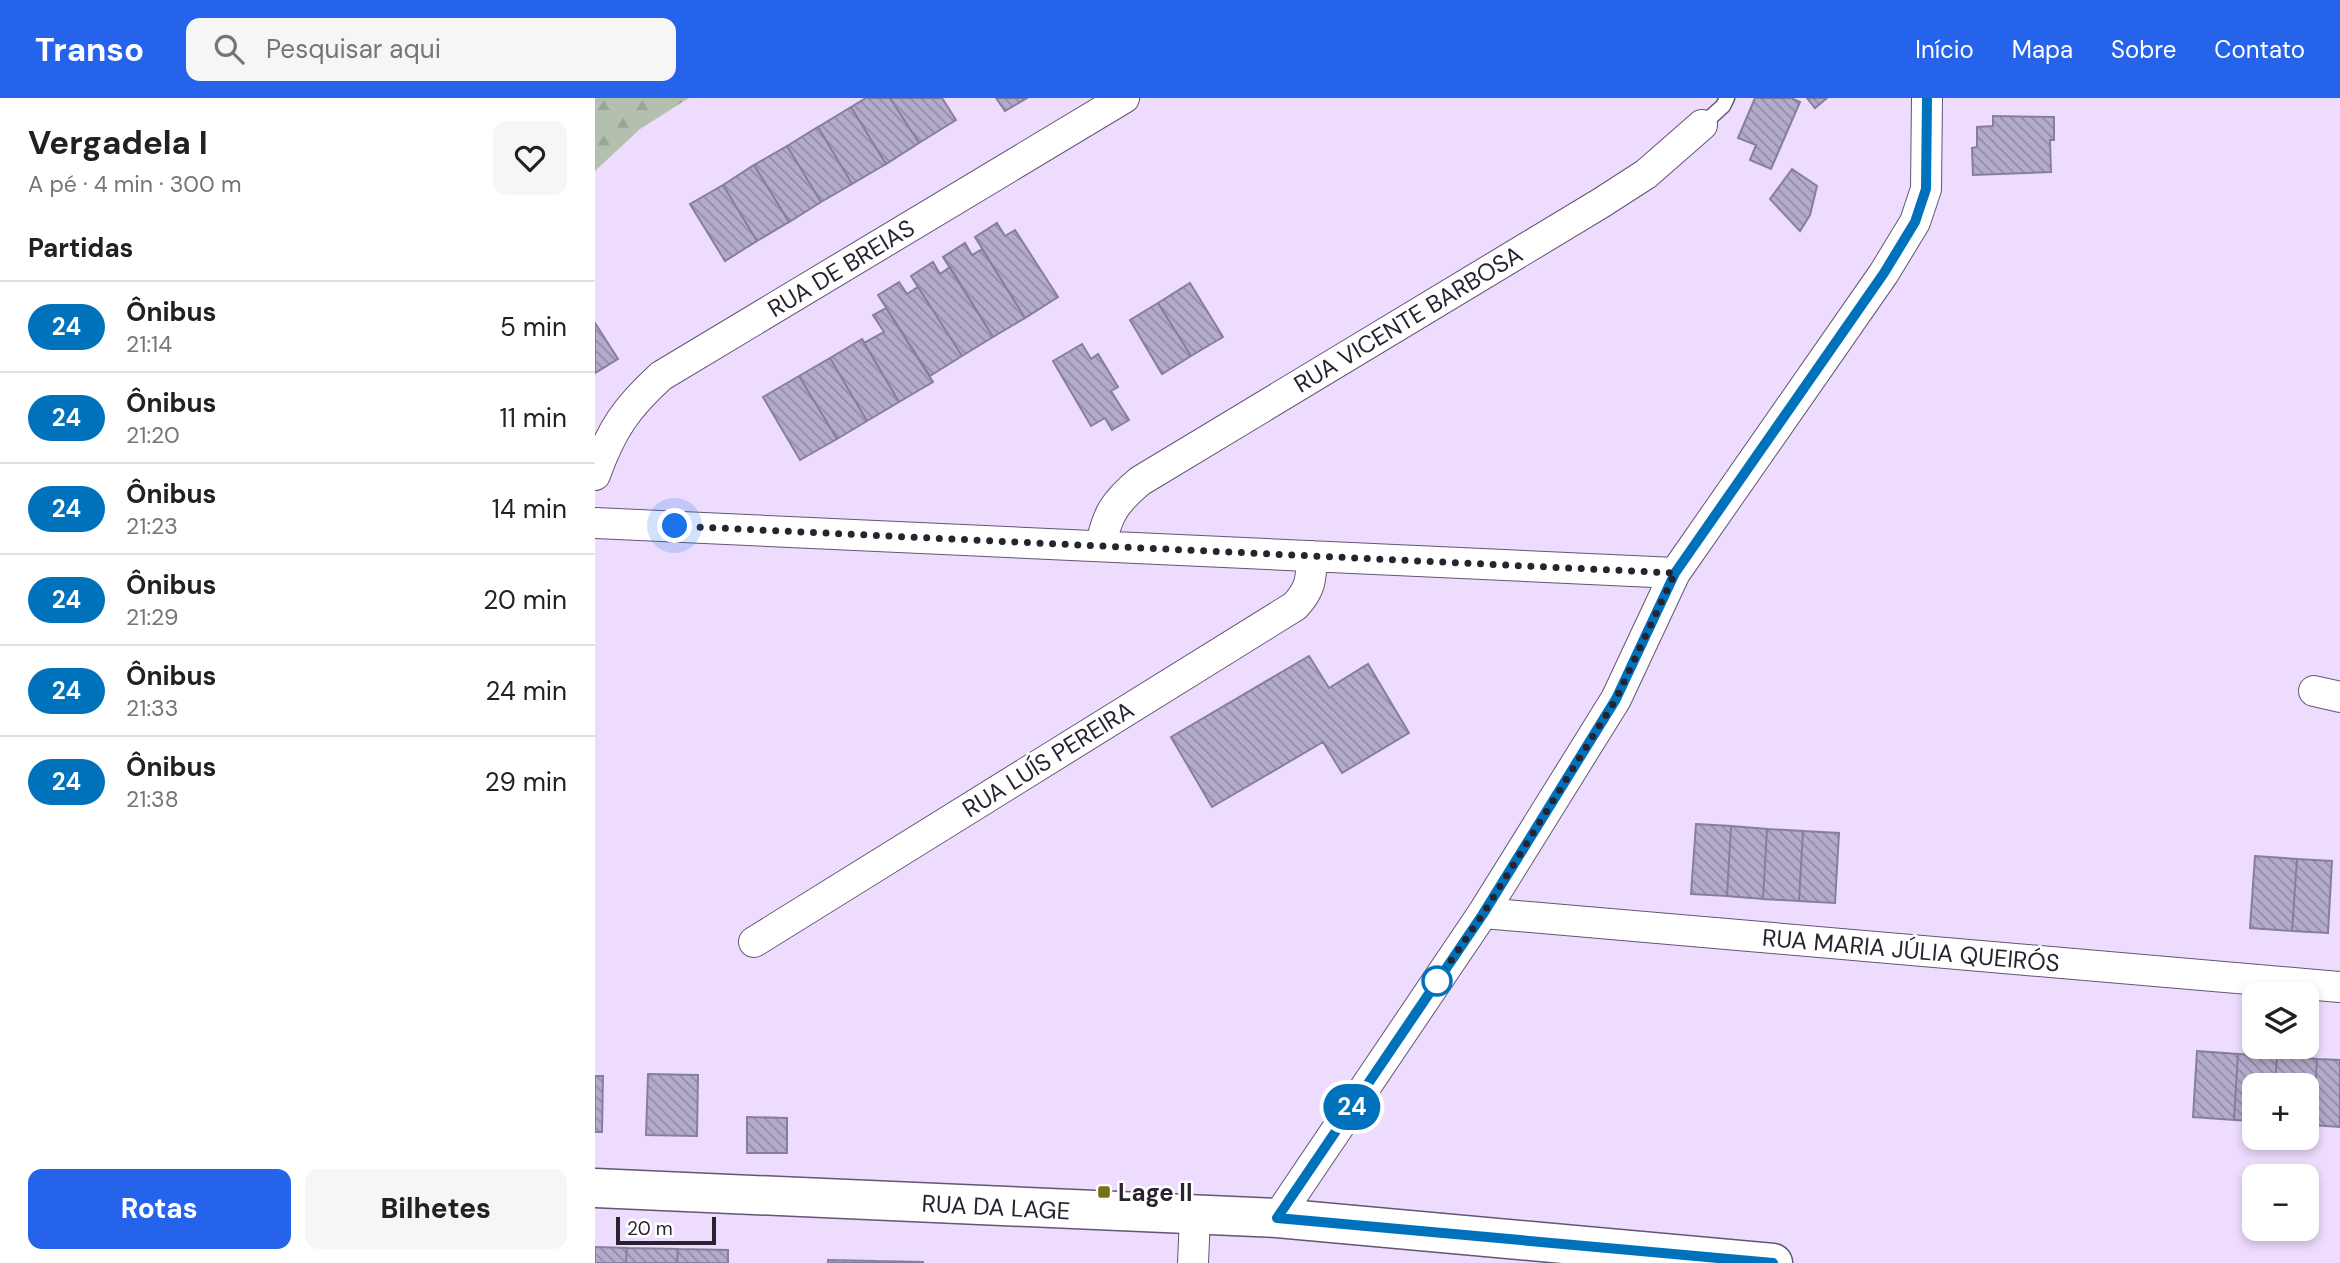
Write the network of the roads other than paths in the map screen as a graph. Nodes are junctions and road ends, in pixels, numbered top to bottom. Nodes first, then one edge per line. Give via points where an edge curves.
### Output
1 (1125, 98) edge
2 (1727, 98) edge
3 (1927, 98) edge
4 (1702, 125) joint
5 (595, 475) edge
6 (595, 523) edge
7 (1101, 545) junction
8 (1312, 556) junction
9 (1675, 573) junction
10 (1483, 914) junction
11 (754, 942) dead end
12 (2340, 988) edge
13 (595, 1188) edge
14 (1195, 1216) junction
15 (1277, 1218) junction
16 (1193, 1263) edge
17 (1773, 1263) edge

1 - 5 street, RUA DE BREIAS via 661,376 618,422
2 - 4 lane, RUA VICENTE BARBOSA
3 - 9 street via 1926,189 1915,222
4 - 7 street, RUA VICENTE BARBOSA via 1646,174 1601,204 1140,481 1120,498 1106,519
6 - 7 street
7 - 8 street
8 - 9 street
8 - 11 street, RUA LUÍS PEREIRA via 1307,593 1295,606
9 - 10 street via 1616,699
10 - 12 street, RUA MARIA JÚLIA QUEIRÓS
10 - 15 street
13 - 14 street, RUA DA LAGE
14 - 15 street, RUA DA LAGE
14 - 16 street
15 - 17 street, RUA DA LAGE

